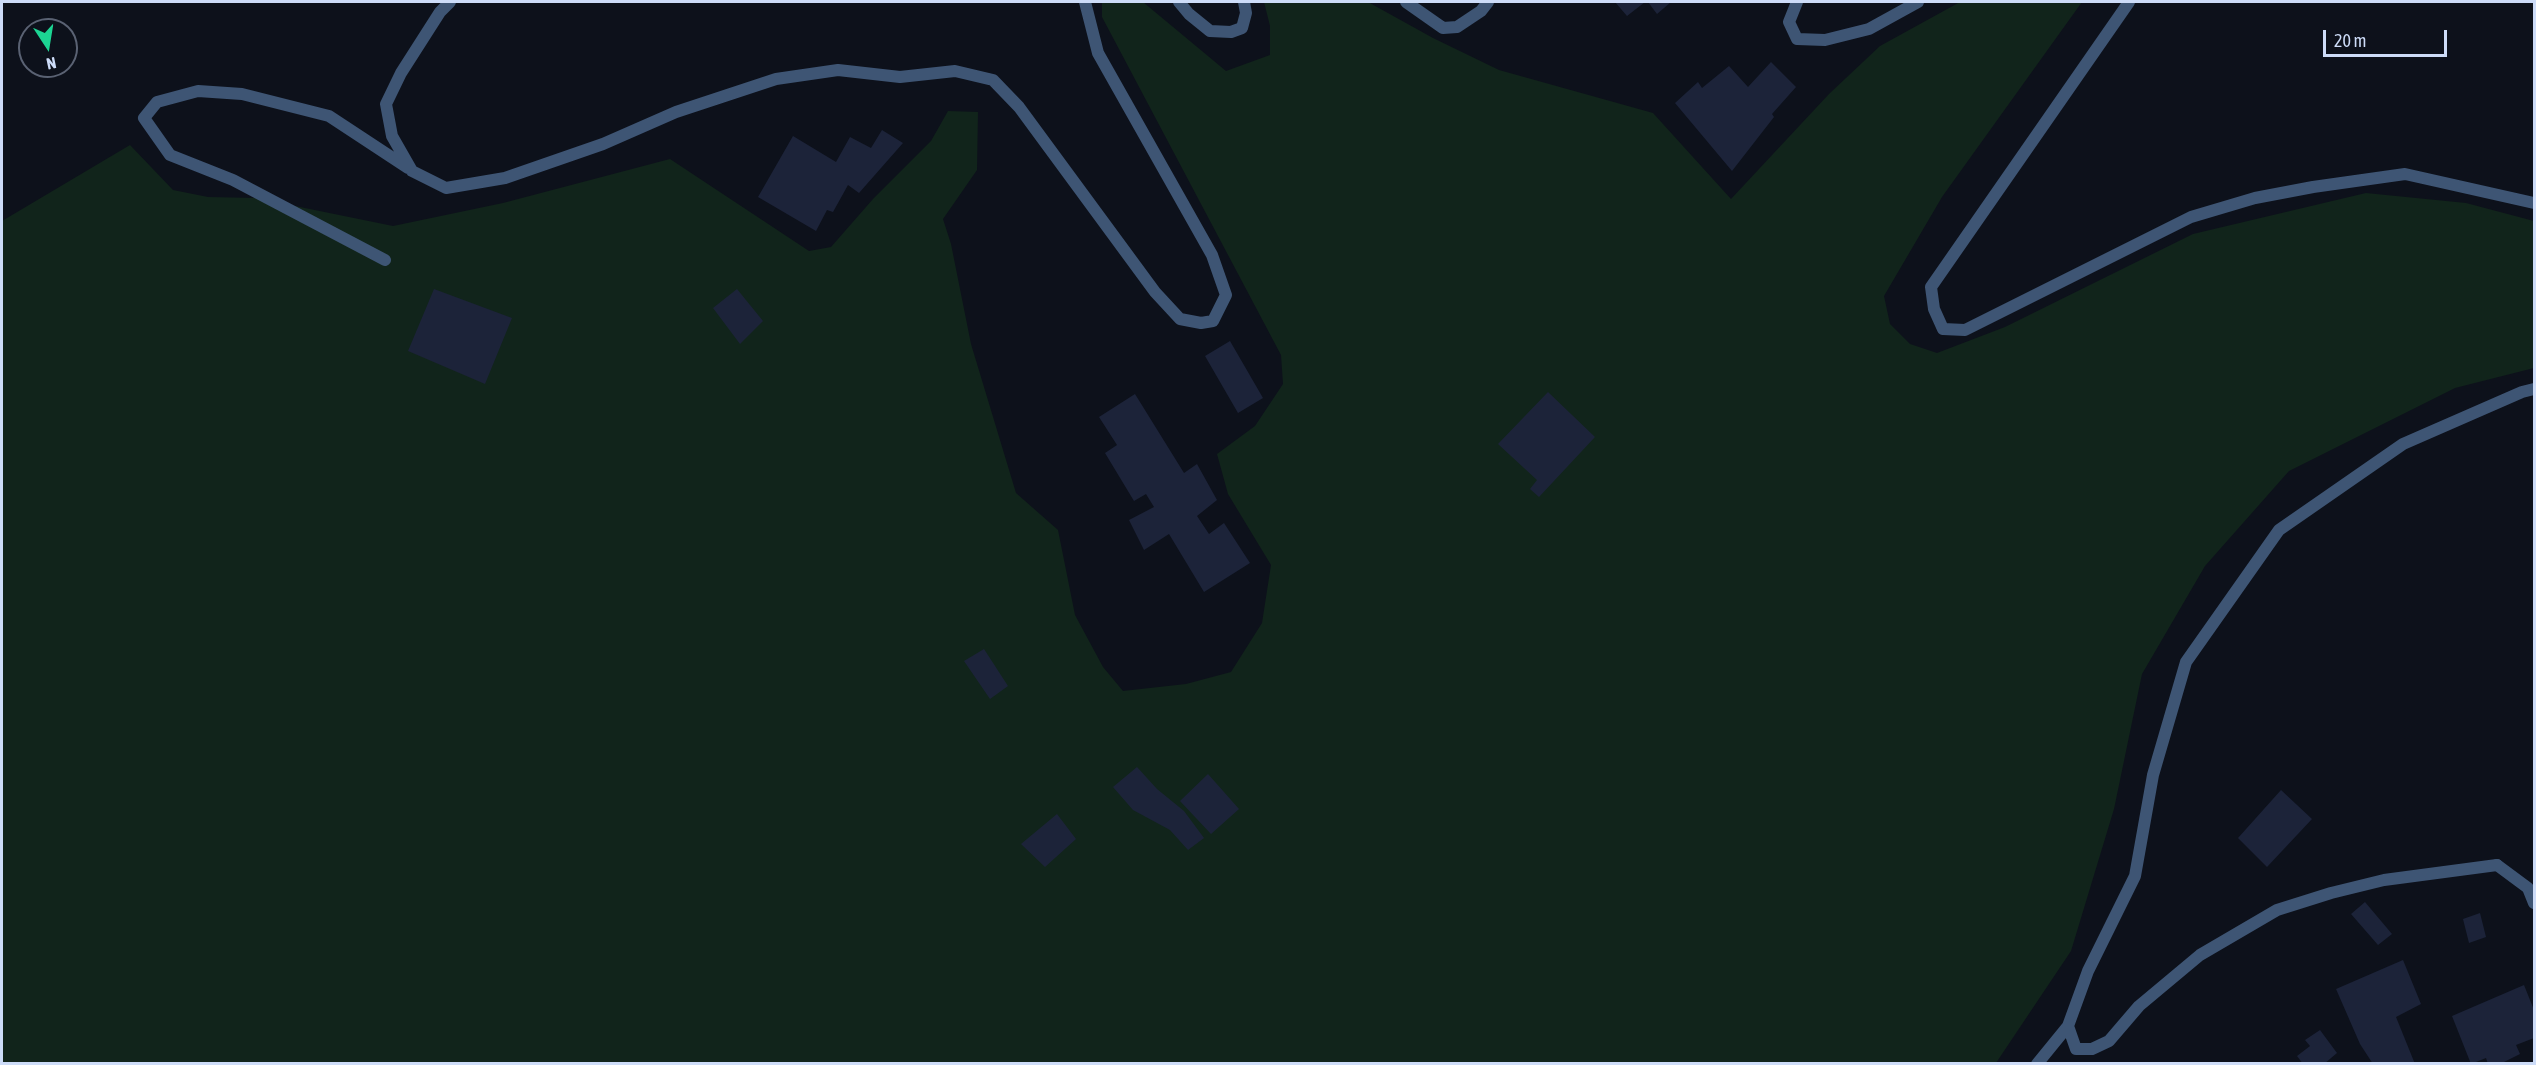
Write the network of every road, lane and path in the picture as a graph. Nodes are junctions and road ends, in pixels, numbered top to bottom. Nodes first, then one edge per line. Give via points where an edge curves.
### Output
1 (450, 2) edge
2 (1085, 2) edge
3 (1179, 2) edge
4 (1244, 2) edge
5 (1406, 2) edge
6 (1488, 2) edge
7 (1797, 2) edge
8 (1918, 2) edge
9 (2129, 2) edge
10 (412, 171) junction
11 (2535, 203) edge
12 (385, 260) dead end
13 (2535, 389) edge
14 (2535, 903) edge
15 (2068, 1026) junction
16 (2037, 1064) edge

1 - 10 street via 401,73 386,104 392,136
2 - 10 street via 1098,53 1212,255 1226,295 1213,321 1180,319 1155,292 1019,107 993,80 955,71 900,78 838,70 776,79 676,112 603,144 505,178 446,188
3 - 4 street via 1210,31 1231,32 1242,28
5 - 6 street via 1443,28 1457,27
7 - 8 street via 1789,22 1797,39 1825,40 1869,29
9 - 11 street via 1931,287 1934,309 1943,329 1965,330 2191,217 2255,198 2406,174
10 - 12 street via 329,116 242,94 198,91 157,102 144,118 170,155 233,180
13 - 15 street via 2403,444 2279,530 2186,662 2153,775 2135,876 2088,971
14 - 15 street via 2528,888 2498,865 2384,880 2331,893 2277,910 2200,956 2139,1006 2109,1041 2092,1049 2076,1050
15 - 16 street

